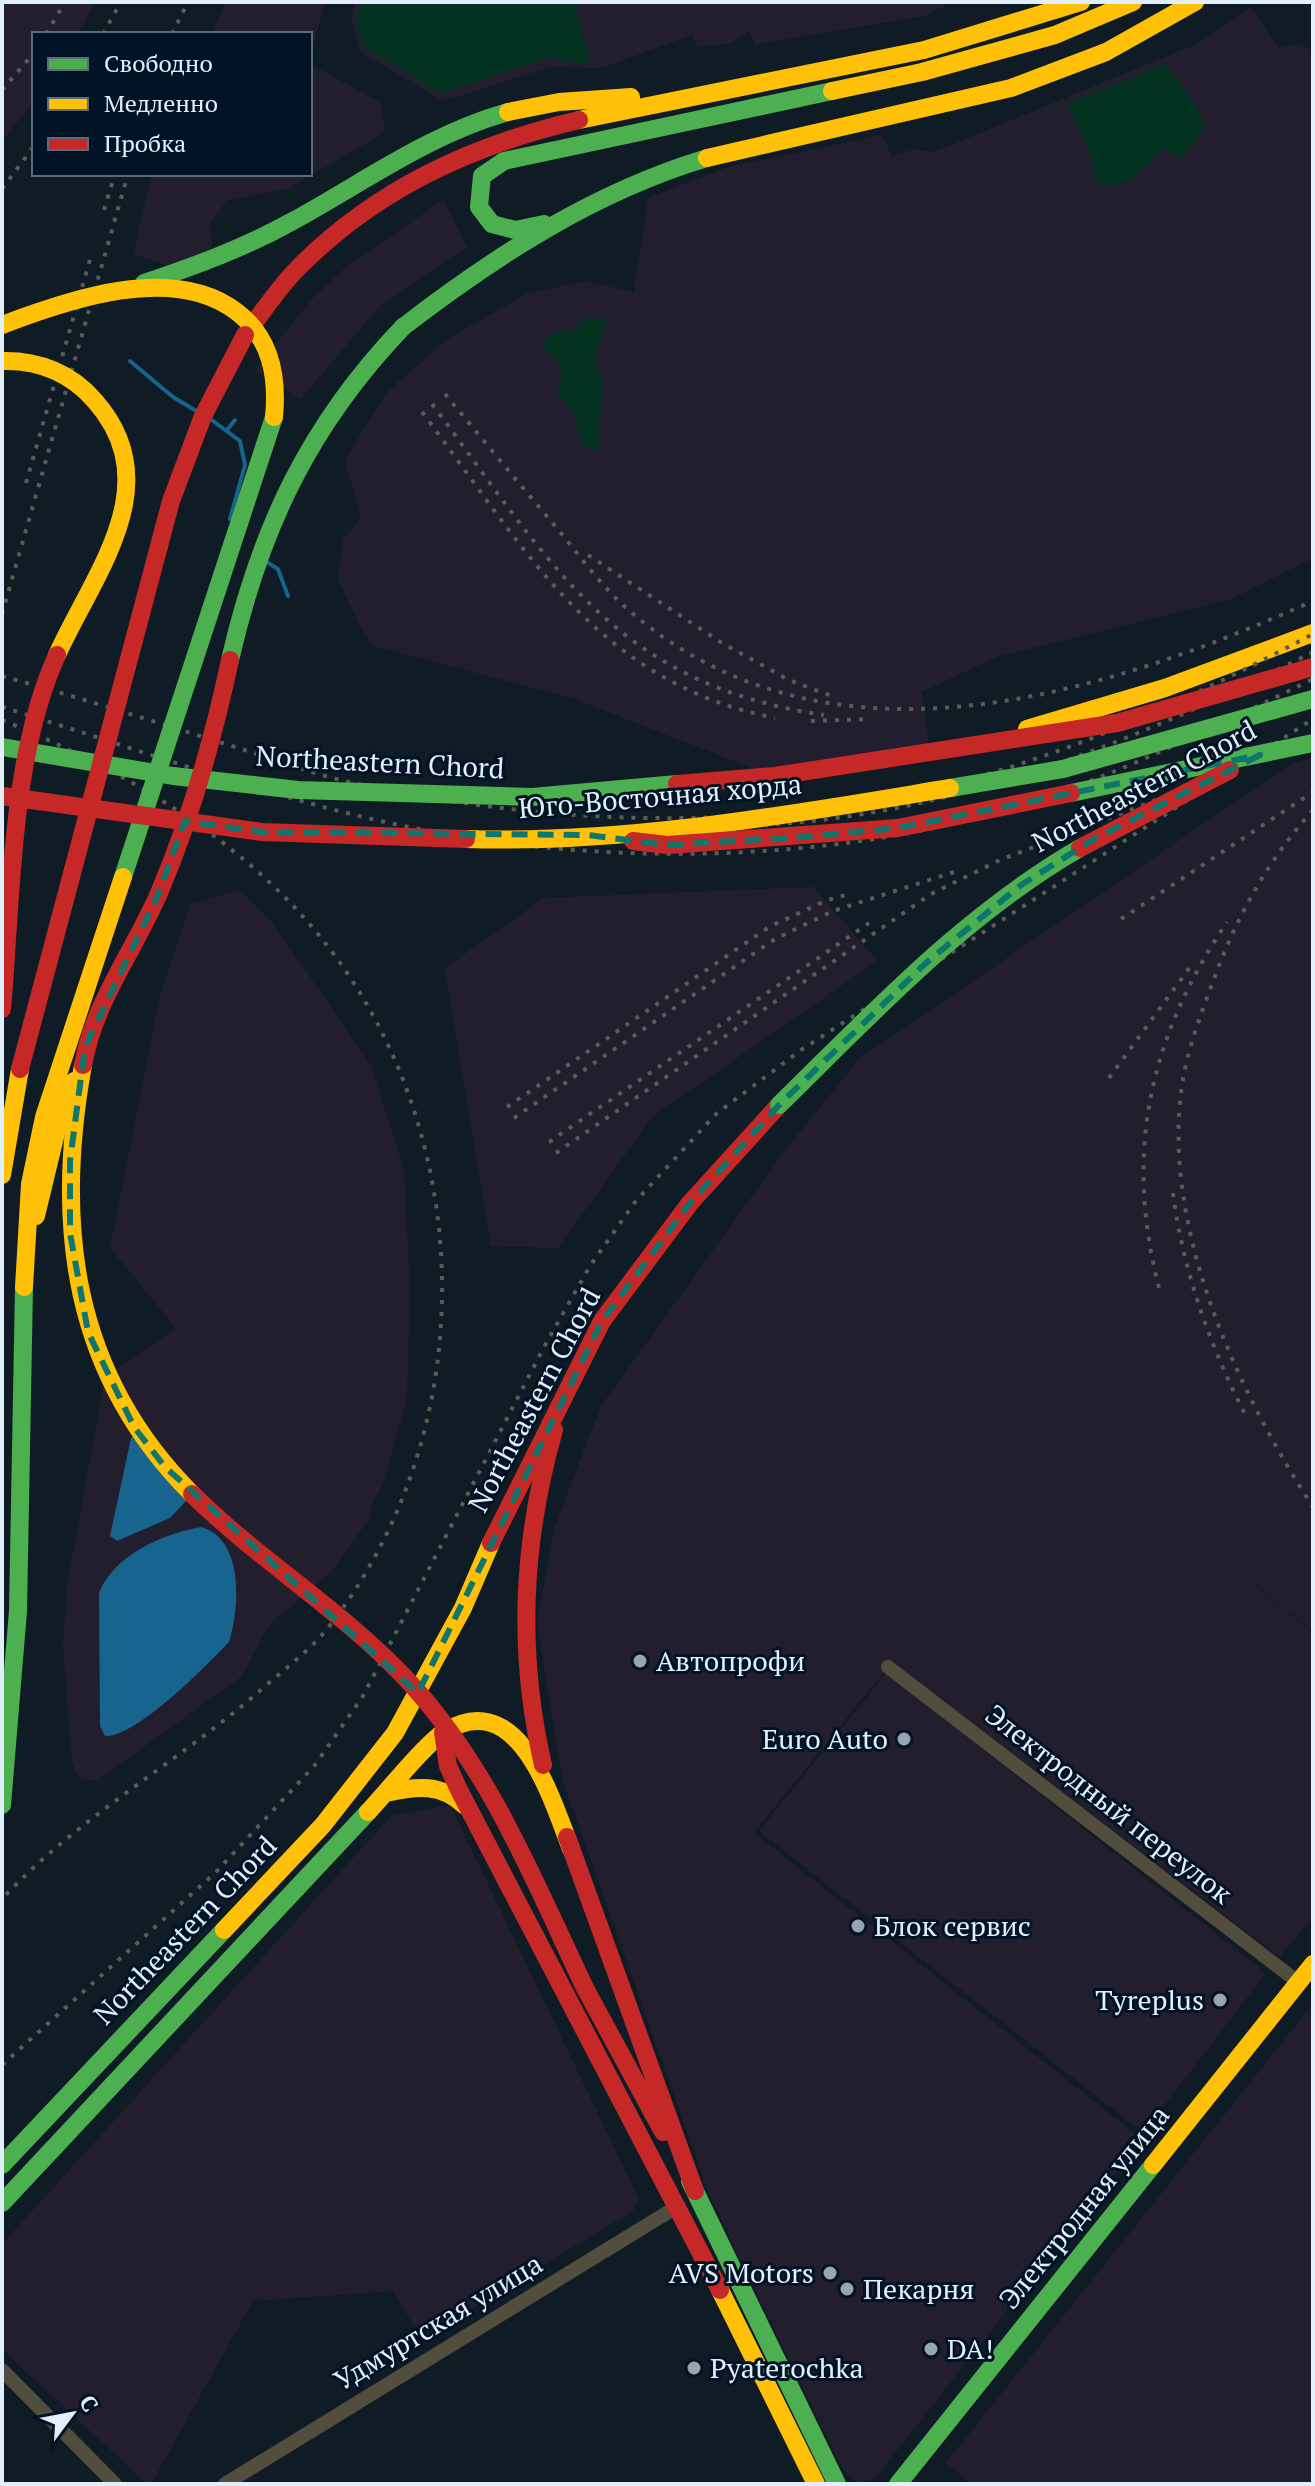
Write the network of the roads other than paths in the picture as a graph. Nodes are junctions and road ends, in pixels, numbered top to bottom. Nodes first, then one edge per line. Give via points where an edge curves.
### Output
1 (1081, 2) edge
2 (1133, 2) edge
3 (1195, 2) edge
4 (922, 72) junction
5 (766, 83) junction
6 (676, 99) junction
7 (581, 210) junction
8 (132, 287) junction
9 (2, 325) edge
10 (2, 361) edge
11 (1313, 633) edge
12 (1313, 667) edge
13 (1313, 699) edge
14 (1313, 728) edge
15 (1313, 743) edge
16 (2, 747) edge
17 (962, 749) junction
18 (2, 796) edge
19 (587, 835) junction
20 (2, 1009) edge
21 (85, 1047) junction
22 (2, 1175) edge
23 (24, 1287) junction
24 (567, 1385) junction
25 (888, 1667) dead end
26 (443, 1732) junction
27 (386, 1793) junction
28 (2, 1805) edge
29 (477, 1822) junction
30 (571, 1849) junction
31 (1313, 1964) edge
32 (1298, 1982) junction
33 (2, 2165) edge
34 (695, 2191) junction
35 (2, 2203) edge
36 (678, 2206) junction
37 (2, 2370) edge
38 (115, 2484) edge
39 (225, 2484) edge
40 (816, 2484) edge
41 (837, 2484) edge
42 (898, 2484) edge

1 - 5 main road via 975,38
2 - 4 main road via 1055,35
3 - 7 main road via 1074,66 948,105 719,155 657,175
4 - 5 main road
4 - 7 main road via 504,161 490,168 479,185 480,211 496,228 510,233
5 - 6 main road
6 - 8 main road via 602,97 516,111 442,135 268,235
6 - 22 main road, bridge via 531,131 419,172 327,237 289,275 245,335 201,418 165,520 53,932 20,1069
7 - 21 main road, bridge via 442,296 403,327 343,390 292,475 241,618 199,782 157,897
8 - 9 main road, bridge
8 - 23 main road, bridge via 204,291 233,307 256,328 271,356 278,387 273,425 44,1117 30,1184
10 - 20 main road, bridge via 44,366 79,384 118,433 128,469 125,505 113,540 53,663 36,721 22,805
11 - 17 main road, bridge via 1165,688
12 - 17 main road, Northeastern Chord, bridge via 1117,723
13 - 19 main road, Юго-Восточная хорда, bridge via 1063,769 766,818
14 - 24 main road, Northeastern Chord, bridge via 1094,839 998,903 927,962 790,1094 690,1203 602,1321
15 - 19 main road, bridge via 898,828 667,845
16 - 17 main road, Northeastern Chord, bridge via 173,776 298,790 532,797 775,776
18 - 19 main road, Юго-Восточная хорда, bridge via 262,832 473,839
21 - 23 main road, bridge via 56,1133
21 - 34 main road, bridge via 70,1161 70,1233 84,1320 112,1388 134,1427 196,1500 387,1659 434,1710 498,1812
23 - 28 main road via 17,1629
24 - 30 main road via 534,1501 523,1617 539,1750
24 - 33 main road, Northeastern Chord via 463,1608 395,1733 323,1825
25 - 32 street, Электродный переулок
26 - 27 main road
26 - 29 main road via 448,1766
26 - 30 main road via 469,1721 492,1721 517,1737 537,1769
27 - 29 main road via 412,1787 443,1790 460,1800
27 - 35 main road
29 - 36 main road
30 - 34 main road
31 - 32 main road, Электродная улица
32 - 42 main road, Электродная улица
34 - 41 main road
36 - 39 street, Удмуртская улица
36 - 40 main road
37 - 38 street

